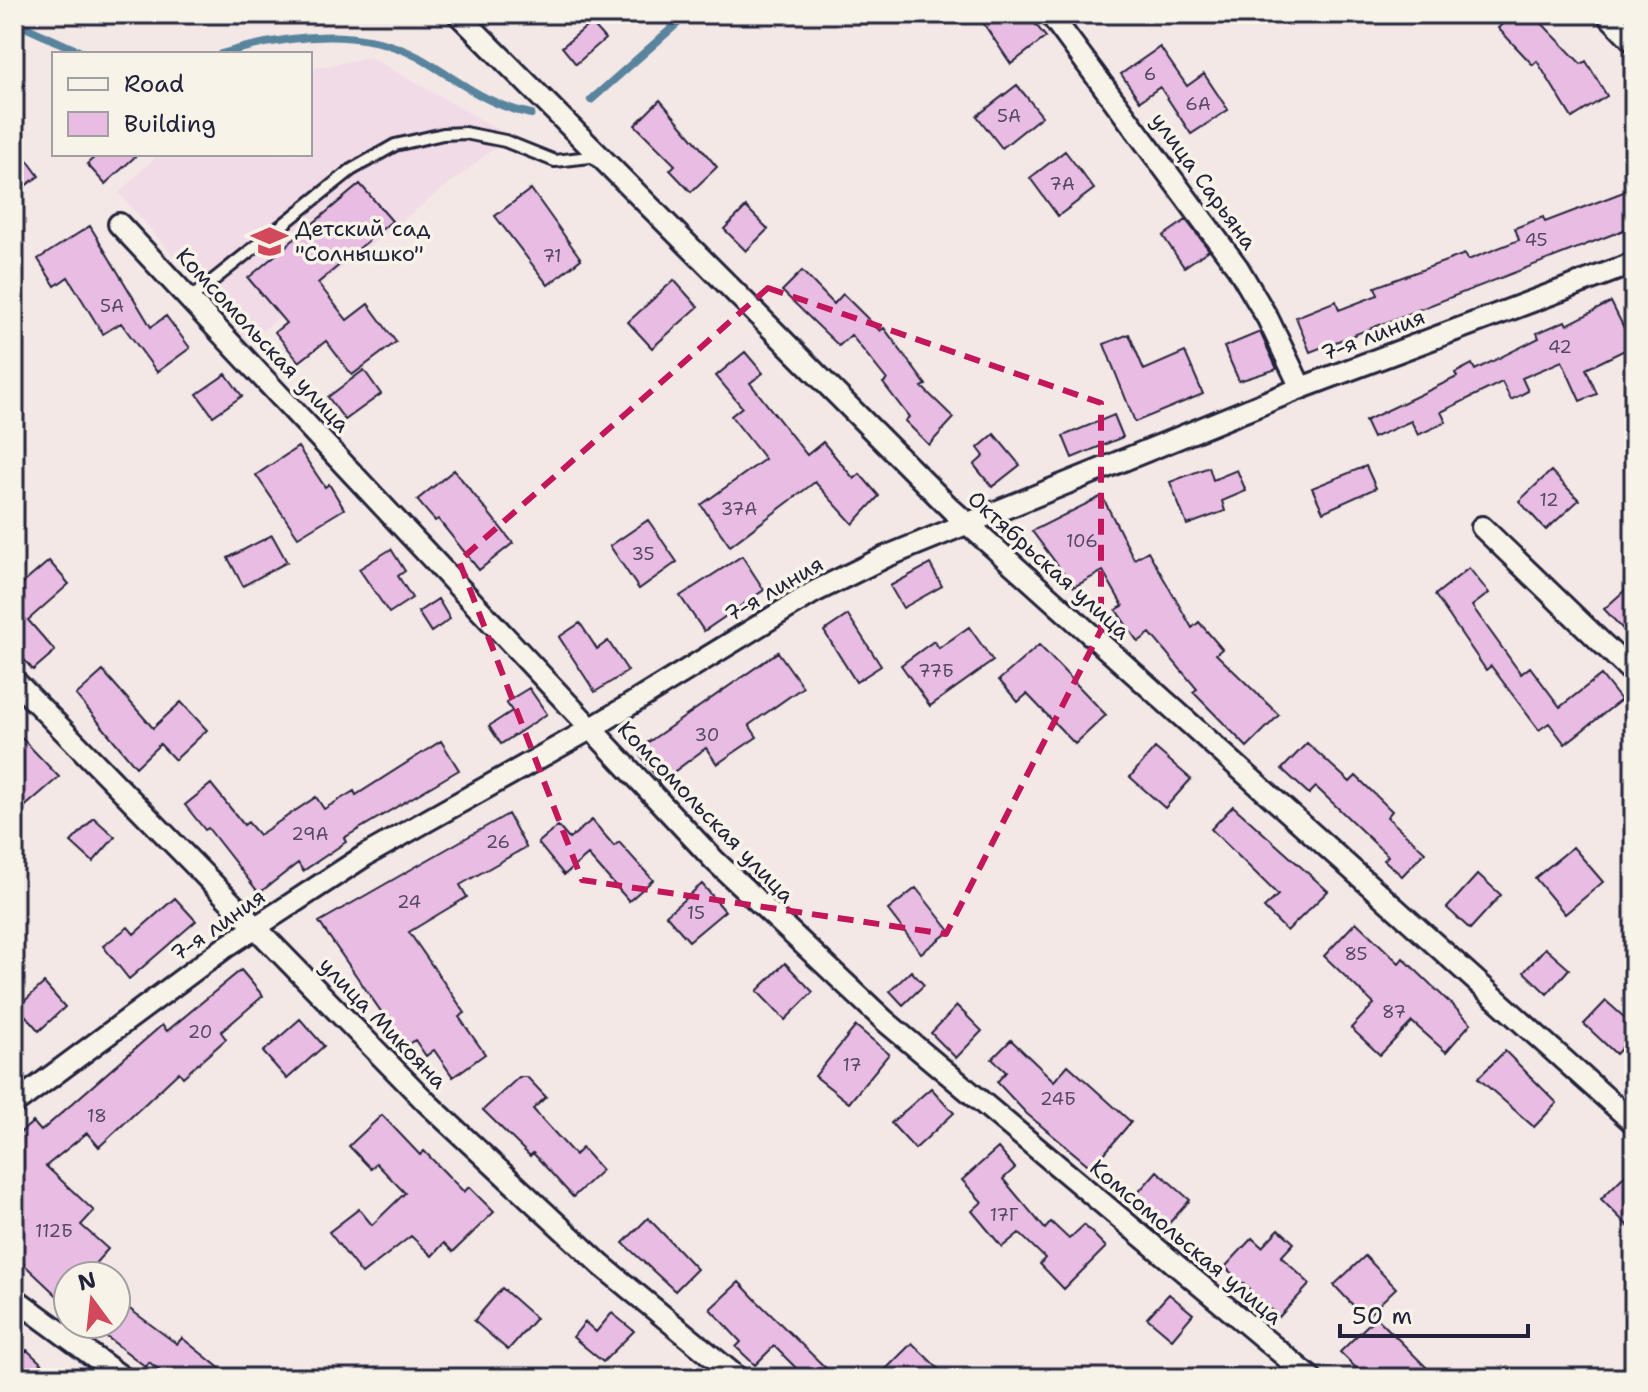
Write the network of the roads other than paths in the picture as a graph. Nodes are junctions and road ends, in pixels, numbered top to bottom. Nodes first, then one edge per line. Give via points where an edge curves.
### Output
1 (458, 14) edge
2 (1050, 14) edge
3 (1607, 14) edge
4 (1634, 42) edge
5 (601, 155) junction
6 (119, 224) dead end
7 (1634, 263) edge
8 (191, 298) junction
9 (1301, 388) junction
10 (968, 525) junction
11 (1482, 527) dead end
12 (1634, 674) edge
13 (14, 680) edge
14 (592, 728) junction
15 (255, 927) junction
16 (14, 1104) edge
17 (1634, 1123) edge
18 (14, 1298) edge
19 (123, 1378) edge
20 (738, 1378) edge
21 (1311, 1378) edge

1 - 5 street, Октябрьская улица
2 - 9 street, улица Сарьяна via 1238,268
3 - 4 street
5 - 8 lane via 555,161 505,141 465,133 395,145 351,170
5 - 10 street, Октябрьская улица
6 - 8 street, Комсомольская улица
7 - 9 street, 7-я линия
8 - 14 street, Комсомольская улица
9 - 10 street, 7-я линия
10 - 14 street, 7-я линия via 814,592
10 - 17 street, Октябрьская улица
11 - 12 street
13 - 15 street, улица Микояна
14 - 15 street, 7-я линия via 379,847
14 - 21 street, Комсомольская улица via 714,860 885,1021
15 - 16 street, 7-я линия
15 - 20 street, улица Микояна via 427,1103 601,1265
18 - 19 street

